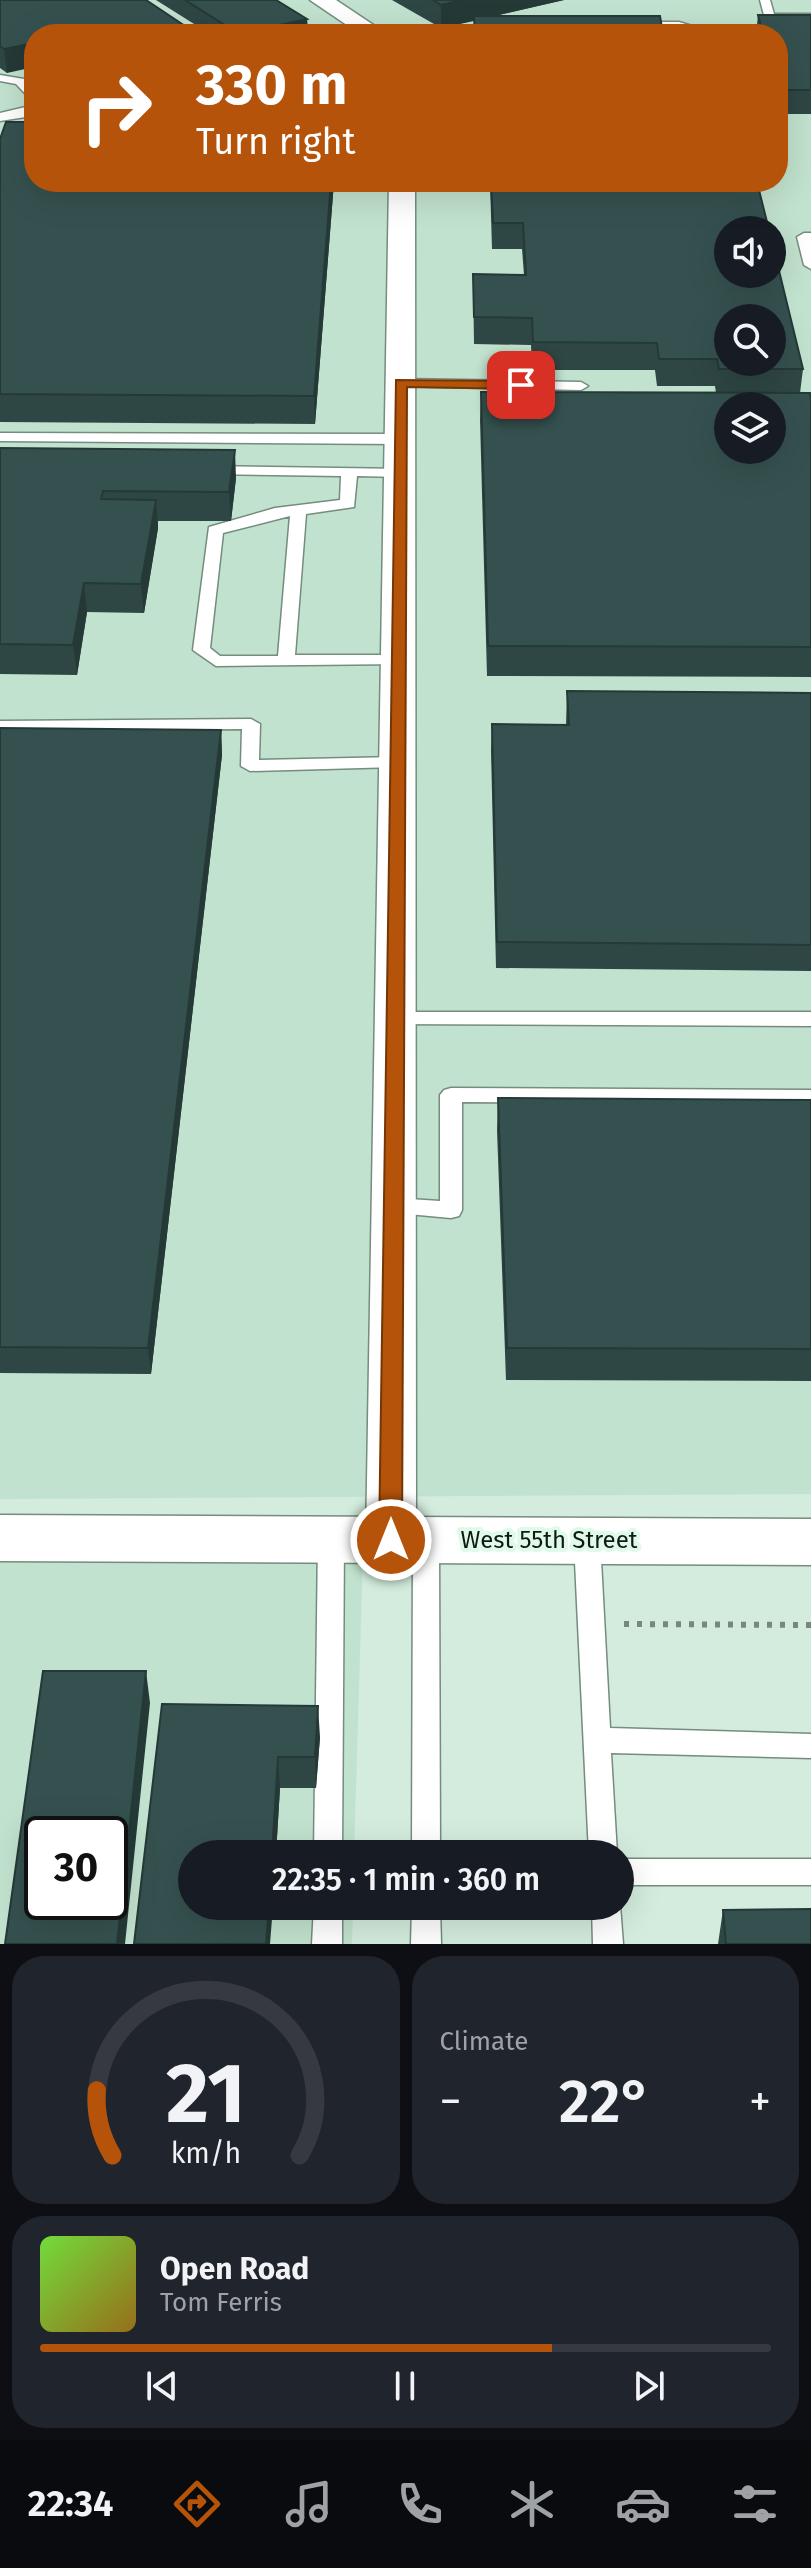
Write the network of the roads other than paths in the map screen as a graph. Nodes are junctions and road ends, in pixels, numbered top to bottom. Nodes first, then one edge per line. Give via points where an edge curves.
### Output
1 (321, 0) edge
2 (765, 0) edge
3 (811, 17) edge
4 (360, 24) edge
5 (788, 26) edge
6 (811, 26) edge
7 (0, 78) edge
8 (24, 86) edge
9 (24, 114) edge
10 (0, 117) edge
11 (402, 192) edge
12 (811, 237) edge
13 (811, 265) edge
14 (401, 383) junction
15 (581, 386) dead end
16 (0, 437) edge
17 (400, 456) junction
18 (190, 471) edge
19 (349, 472) junction
20 (298, 510) junction
21 (398, 660) junction
22 (286, 661) junction
23 (0, 726) edge
24 (397, 762) junction
25 (395, 1019) junction
26 (811, 1019) edge
27 (811, 1097) edge
28 (394, 1206) junction
29 (331, 1539) junction
30 (408, 1540) junction
31 (587, 1541) junction
32 (811, 1542) edge
33 (1, 1544) edge
34 (598, 1740) junction
35 (811, 1746) edge
36 (328, 1840) edge
37 (425, 1840) edge
38 (602, 1840) edge
39 (634, 1872) edge
40 (811, 1872) edge
41 (328, 1920) edge
42 (426, 1920) edge
43 (607, 1920) edge
44 (327, 1944) edge
45 (426, 1944) edge
46 (608, 1944) edge

1 - 4 street
2 - 3 lane via 769,17
5 - 6 lane
7 - 8 lane
9 - 10 lane
11 - 14 street
12 - 13 lane via 804,237
14 - 15 lane
14 - 17 street
16 - 17 lane
17 - 19 lane
17 - 21 street
18 - 19 lane
19 - 20 lane via 348,504
20 - 22 lane
20 - 22 lane via 215,530 201,650 216,661
21 - 22 lane
21 - 24 street
23 - 24 lane via 251,724 250,766
24 - 25 street
25 - 26 lane
25 - 28 street
27 - 28 lane via 451,1095 451,1210
28 - 30 street
29 - 30 main road, West 55th Street
29 - 33 main road, West 55th Street
29 - 36 lane
30 - 31 main road, West 55th Street
30 - 37 lane
31 - 32 main road, West 55th Street
31 - 34 lane
34 - 35 lane
34 - 38 lane
39 - 40 lane
41 - 44 lane
42 - 45 lane
43 - 46 lane

